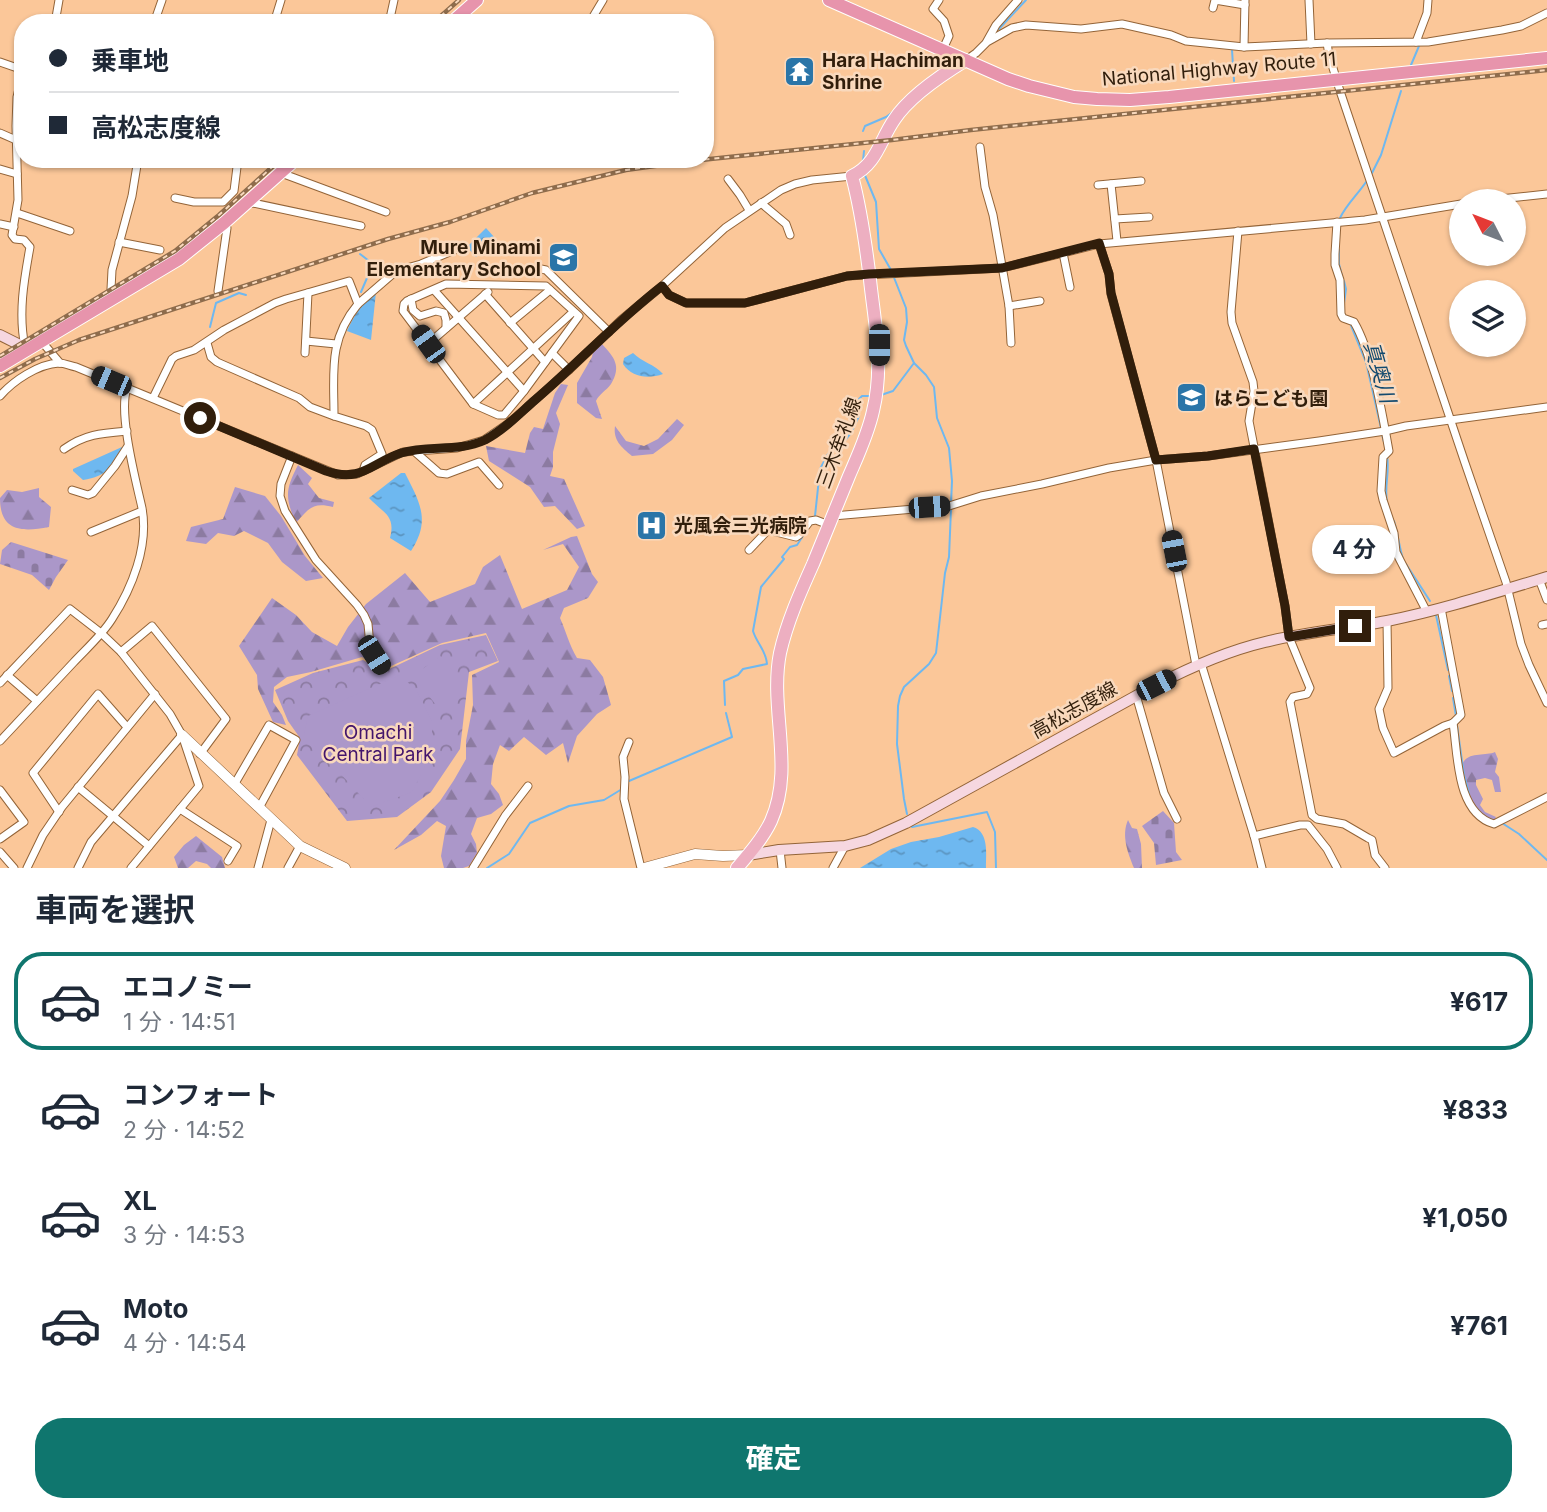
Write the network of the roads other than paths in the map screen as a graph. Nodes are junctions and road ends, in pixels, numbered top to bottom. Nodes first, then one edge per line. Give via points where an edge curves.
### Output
1 (477, 0) edge
2 (829, 0) edge
3 (939, 0) edge
4 (1018, 0) edge
5 (1309, 0) edge
6 (1428, 0) edge
7 (1245, 2) edge
8 (1213, 8) dead end
9 (1547, 13) edge
10 (461, 14) edge
11 (987, 42) junction
12 (1416, 42) junction
13 (1327, 43) junction
14 (1311, 44) junction
15 (1244, 47) junction
16 (943, 50) junction
17 (1547, 58) edge
18 (965, 60) junction
19 (1337, 79) junction
20 (980, 147) dead end
21 (17, 168) edge
22 (137, 168) edge
23 (237, 168) edge
24 (286, 168) edge
25 (0, 169) edge
26 (860, 172) junction
27 (281, 173) junction
28 (17, 174) junction
29 (728, 179) dead end
30 (1141, 181) dead end
31 (1111, 184) junction
32 (1098, 185) dead end
33 (1547, 194) edge
34 (1526, 196) edge
35 (174, 198) dead end
36 (761, 203) junction
37 (246, 204) junction
38 (1449, 206) edge
39 (749, 210) junction
40 (386, 212) dead end
41 (17, 214) junction
42 (1149, 217) dead end
43 (1382, 218) junction
44 (1115, 219) junction
45 (1337, 222) junction
46 (225, 223) junction
47 (0, 224) edge
48 (361, 226) dead end
49 (14, 227) junction
50 (70, 231) dead end
51 (1238, 231) junction
52 (790, 235) dead end
53 (1117, 241) junction
54 (119, 242) junction
55 (1099, 243) junction
56 (457, 249) dead end
57 (160, 250) dead end
58 (1063, 253) junction
59 (1002, 268) junction
60 (515, 270) dead end
61 (869, 274) junction
62 (495, 285) junction
63 (662, 286) junction
64 (1070, 287) dead end
65 (434, 290) junction
66 (550, 290) junction
67 (218, 291) dead end
68 (308, 293) junction
69 (485, 294) junction
70 (114, 298) junction
71 (411, 299) junction
72 (1040, 301) dead end
73 (358, 304) junction
74 (1009, 306) junction
75 (573, 312) junction
76 (458, 317) junction
77 (510, 323) junction
78 (446, 329) junction
79 (609, 332) junction
80 (0, 335) edge
81 (306, 341) junction
82 (42, 342) junction
83 (207, 343) junction
84 (1011, 343) dead end
85 (336, 344) junction
86 (428, 344) junction
87 (27, 348) junction
88 (533, 349) junction
89 (305, 353) dead end
90 (552, 354) junction
91 (545, 362) junction
92 (60, 363) junction
93 (0, 366) edge
94 (569, 370) junction
95 (507, 373) junction
96 (127, 388) junction
97 (524, 391) junction
98 (0, 396) edge
99 (153, 398) junction
100 (473, 404) junction
101 (1547, 407) edge
102 (334, 416) junction
103 (1450, 419) junction
104 (127, 431) junction
105 (1385, 431) junction
106 (129, 445) junction
107 (64, 449) dead end
108 (1254, 449) junction
109 (414, 450) junction
110 (292, 456) junction
111 (1156, 460) junction
112 (363, 471) junction
113 (499, 485) dead end
114 (72, 490) dead end
115 (142, 511) junction
116 (831, 521) junction
117 (91, 532) dead end
118 (750, 550) dead end
119 (1543, 578) edge
120 (1508, 589) junction
121 (1547, 600) edge
122 (1441, 608) junction
123 (1427, 612) junction
124 (1387, 620) junction
125 (101, 633) junction
126 (1289, 637) junction
127 (121, 652) junction
128 (1199, 664) junction
129 (382, 669) dead end
130 (7, 675) junction
131 (0, 682) edge
132 (155, 694) junction
133 (1136, 695) junction
134 (37, 701) junction
135 (1547, 703) edge
136 (1453, 723) junction
137 (127, 727) junction
138 (181, 736) junction
139 (0, 741) edge
140 (629, 742) dead end
141 (200, 754) junction
142 (234, 785) junction
143 (528, 786) dead end
144 (78, 787) junction
145 (0, 790) edge
146 (1547, 797) edge
147 (258, 808) junction
148 (180, 809) junction
149 (774, 811) junction
150 (59, 812) junction
151 (113, 817) junction
152 (1177, 819) dead end
153 (271, 820) junction
154 (1254, 836) junction
155 (0, 839) edge
156 (149, 846) junction
157 (300, 846) junction
158 (845, 846) junction
159 (779, 850) junction
160 (0, 852) edge
161 (748, 855) junction
162 (723, 856) junction
163 (228, 861) dead end
164 (13, 868) edge
165 (27, 868) edge
166 (78, 868) edge
167 (131, 868) edge
168 (258, 868) edge
169 (288, 868) edge
170 (345, 868) edge
171 (473, 868) edge
172 (642, 868) edge
173 (730, 868) edge
174 (737, 868) edge
175 (782, 868) edge
176 (833, 868) edge
177 (1262, 868) edge
178 (1337, 868) edge
179 (1385, 868) edge

1 - 10 highway
2 - 16 highway, National Highway Route 11
3 - 16 street via 933,9 949,36
4 - 11 street
5 - 14 street
6 - 12 street
7 - 8 street via 1215,0
7 - 15 street
9 - 12 street via 1521,26
11 - 15 street via 1026,25 1081,29 1122,24 1186,41
11 - 18 street
12 - 13 street
13 - 14 street
13 - 19 street
14 - 15 street
16 - 18 highway, National Highway Route 11
17 - 19 highway, National Highway Route 11
18 - 19 highway, National Highway Route 11 via 1029,86 1112,100
18 - 26 main road via 908,103 893,120 871,163
19 - 43 street
20 - 59 street
21 - 28 street
22 - 54 street
23 - 35 street via 234,191 223,202
24 - 27 highway
25 - 28 street
26 - 36 street via 795,184
26 - 61 main road, 三木牟礼線
27 - 37 highway
27 - 40 street
28 - 41 street
29 - 39 street
30 - 31 street
31 - 32 street
31 - 44 street
33 - 34 street
36 - 39 street
36 - 52 street via 786,225
37 - 46 highway
37 - 48 street
38 - 43 street
39 - 63 street
41 - 49 street
41 - 50 street
42 - 44 street
43 - 45 street
43 - 103 street
44 - 53 street
45 - 51 street
45 - 105 street via 1335,265 1341,314 1358,328
46 - 67 street
46 - 70 highway via 157,274
47 - 49 street
49 - 87 street via 15,239 30,247 22,300
51 - 53 street
51 - 108 street via 1231,312 1253,382 1249,421
53 - 55 street
54 - 57 street
54 - 70 street via 112,270
55 - 58 street
55 - 111 street
56 - 73 street via 396,271
58 - 59 street
58 - 64 street
59 - 61 street
59 - 74 street
60 - 79 street via 546,270
61 - 63 street via 745,303 686,303
61 - 116 main road, 三木牟礼線 via 879,345 876,398
62 - 65 street via 446,284
62 - 66 street via 546,286
62 - 69 street
63 - 79 street
65 - 71 street
65 - 76 street
66 - 75 street
66 - 77 street
68 - 73 street via 349,281
68 - 81 street
68 - 83 street via 275,303
69 - 76 street
69 - 77 street
70 - 82 highway
71 - 78 street via 420,316 444,313
71 - 86 street via 403,311
72 - 74 street
73 - 85 street
74 - 84 street
75 - 88 street
75 - 90 street via 579,316
76 - 78 street
76 - 95 street
77 - 88 street
78 - 86 street
79 - 94 street
80 - 87 main road
81 - 85 street
81 - 89 street
82 - 87 highway
82 - 92 street
83 - 99 street via 172,359
83 - 102 street via 217,362
85 - 102 street
86 - 100 street
87 - 93 highway
88 - 91 street
88 - 95 street
90 - 91 street
90 - 94 street
91 - 97 street
92 - 96 street
92 - 98 street via 30,373
94 - 109 street via 484,440 457,448
95 - 97 street
95 - 100 street
96 - 99 street
96 - 104 street
97 - 100 street via 502,416
99 - 110 street
101 - 103 street
102 - 112 street via 372,430 382,454
103 - 105 street
103 - 120 street
104 - 106 street
104 - 107 street via 97,433
105 - 108 street
105 - 123 street via 1389,452 1383,457 1383,500 1399,560
106 - 114 street via 93,493
106 - 115 street
108 - 111 street
108 - 126 street
109 - 112 street
109 - 113 street via 447,474 479,461
110 - 112 street via 338,475
110 - 129 street via 280,496 285,511 316,560 364,615 370,646
111 - 116 street via 951,506
111 - 128 street
115 - 117 street
115 - 125 street via 144,536 138,564
116 - 118 street via 810,521 796,537 768,530
116 - 149 main road, 三木牟礼線 via 794,608 781,652 777,678 781,778
119 - 120 main road, 高松志度線
119 - 121 street
120 - 122 main road, 高松志度線
120 - 135 street via 1521,645
122 - 123 main road, 高松志度線
122 - 136 street via 1461,715
123 - 124 main road, 高松志度線
124 - 126 main road, 高松志度線
124 - 136 street via 1388,688 1379,709 1394,753
125 - 127 street
125 - 130 street via 69,609
125 - 134 street
126 - 128 main road, 高松志度線
126 - 179 street via 1310,688 1290,702 1312,815 1344,824 1371,840
127 - 132 street
127 - 141 street via 152,626 226,719
128 - 133 main road, 高松志度線
128 - 154 street
130 - 131 street
130 - 134 street
132 - 137 street
132 - 138 street
133 - 152 street via 1164,793
133 - 158 main road, 高松志度線 via 906,823
134 - 139 street
136 - 146 street via 1462,788 1472,809 1487,822 1494,824
137 - 144 street
137 - 150 street via 99,694 33,773
138 - 141 street
138 - 148 street via 199,786
138 - 151 street
140 - 172 street via 623,757 624,799
141 - 142 street
142 - 147 street
142 - 147 street via 269,725 296,740
143 - 171 street
144 - 150 street
144 - 151 street
145 - 155 street via 24,822
147 - 153 street
148 - 156 street
148 - 163 street via 237,846
149 - 159 main road via 767,838
149 - 161 main road, 三木牟礼線
150 - 165 street
151 - 156 street
151 - 166 street via 91,842
153 - 157 street
153 - 168 street
154 - 177 street
154 - 178 street via 1308,825
156 - 167 street
157 - 169 street
157 - 170 street
158 - 159 main road, 高松志度線
158 - 176 street
159 - 161 main road, 高松志度線
159 - 175 street
160 - 164 street
161 - 162 street
161 - 174 main road, 三木牟礼線
162 - 172 street via 695,855
162 - 173 street

